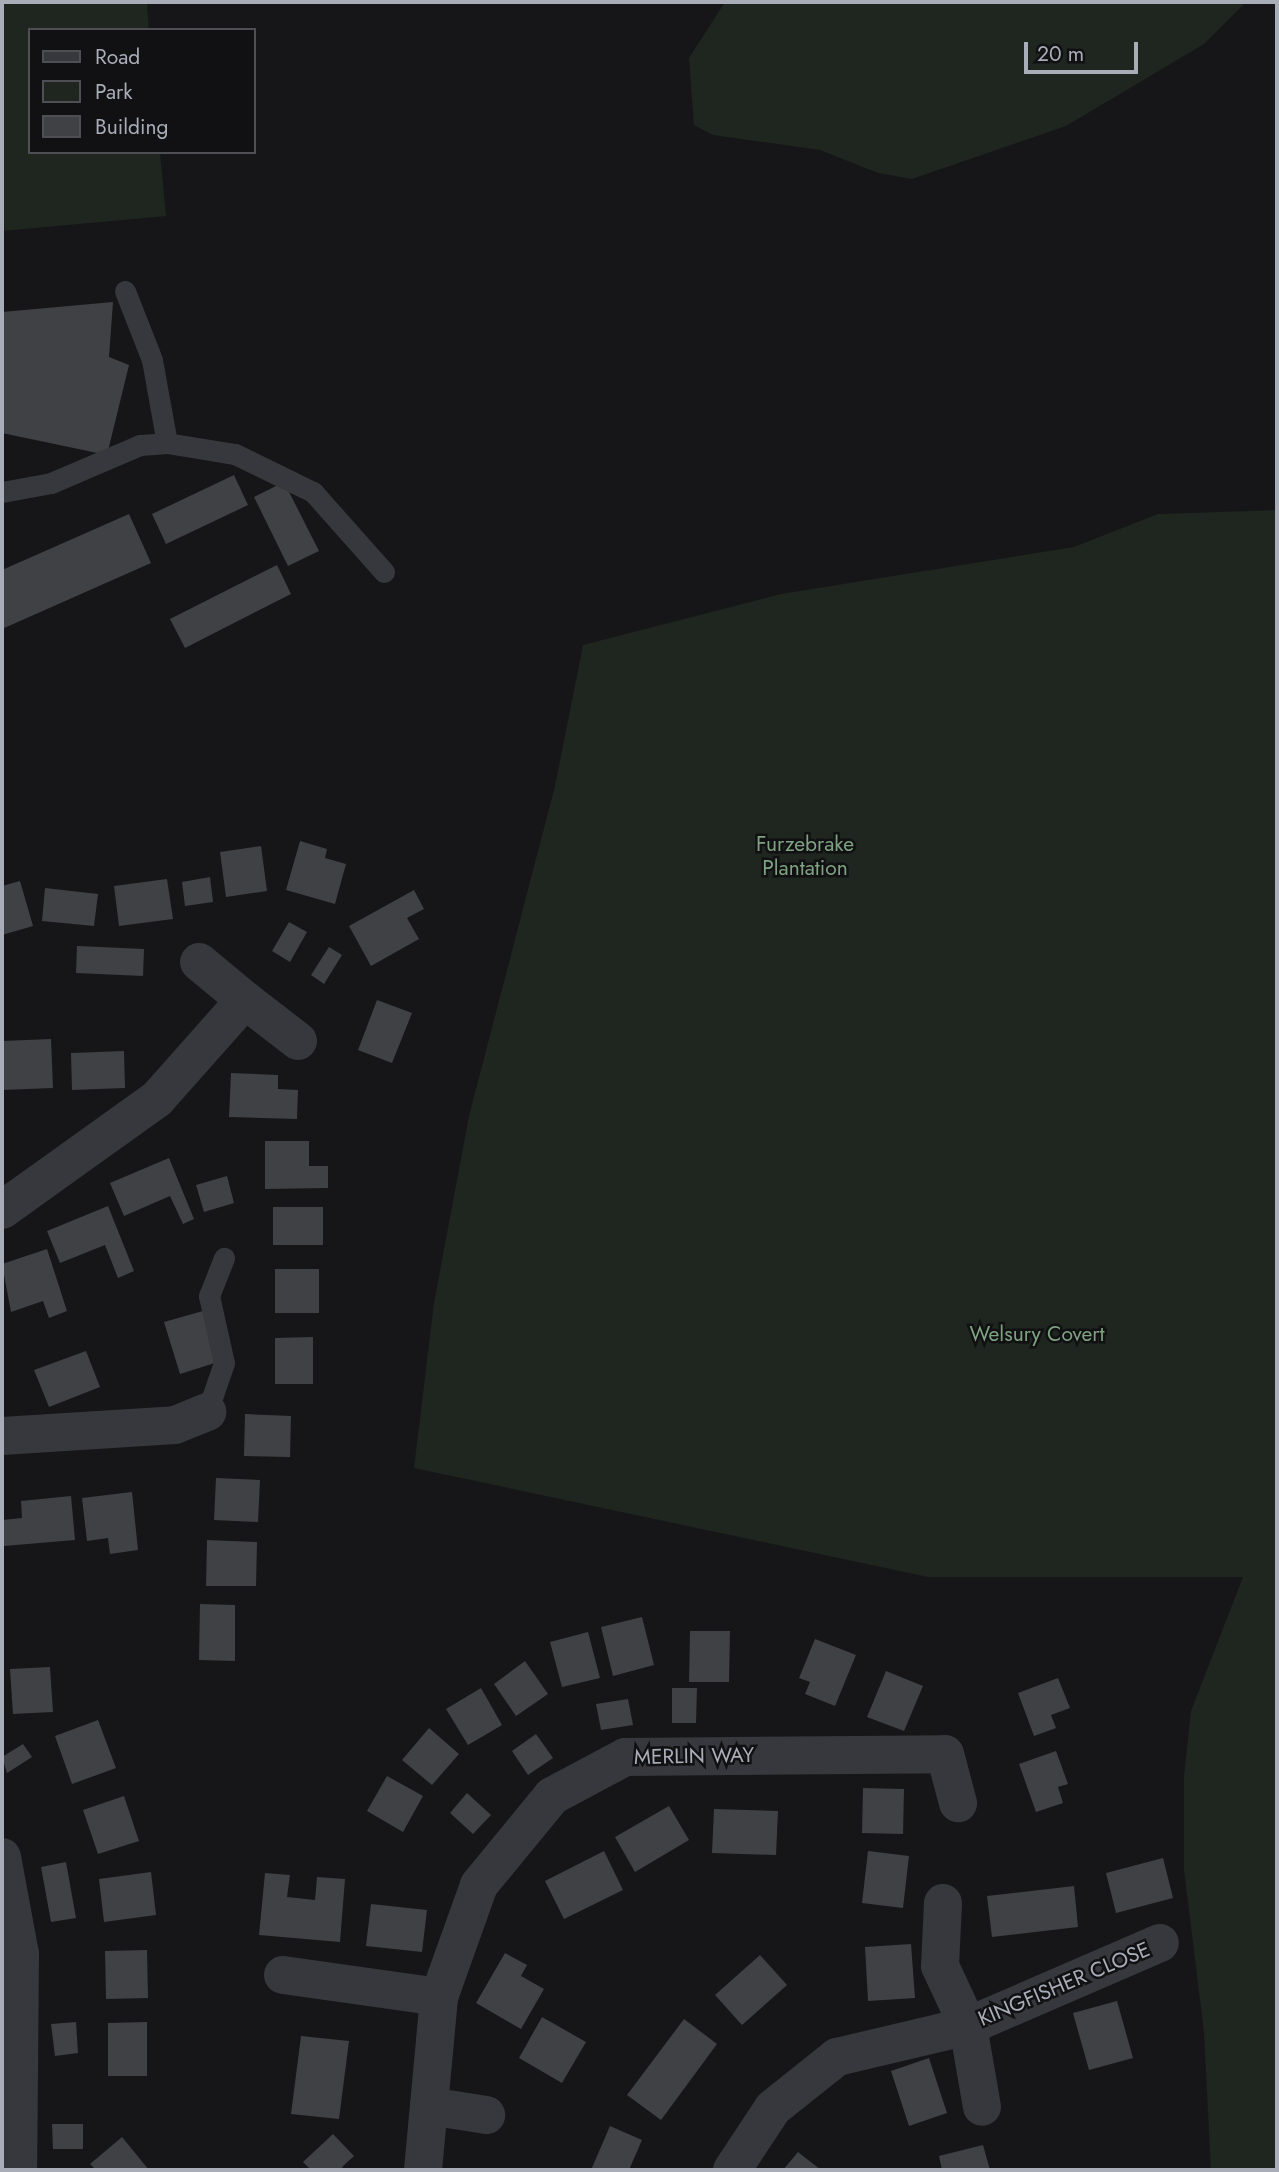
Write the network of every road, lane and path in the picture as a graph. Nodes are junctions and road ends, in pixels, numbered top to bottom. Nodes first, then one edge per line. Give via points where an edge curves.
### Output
1 (125, 291) dead end
2 (167, 443) junction
3 (2, 492) edge
4 (384, 572) dead end
5 (199, 962) dead end
6 (245, 1000) junction
7 (298, 1041) dead end
8 (2, 1210) edge
9 (224, 1258) dead end
10 (191, 1419) joint
11 (2, 1436) edge
12 (958, 1803) dead end
13 (2, 1857) edge
14 (943, 1903) dead end
15 (1160, 1943) dead end
16 (283, 1975) dead end
17 (439, 1997) junction
18 (968, 2026) junction
19 (429, 2106) junction
20 (982, 2107) dead end
21 (486, 2115) dead end
22 (18, 2170) edge
23 (423, 2170) edge
24 (732, 2170) edge

1 - 2 lane via 152,360
2 - 3 lane via 140,445 51,482
2 - 4 lane via 235,454 313,492
5 - 6 street
6 - 7 street
6 - 8 street via 158,1099
9 - 10 lane via 209,1296 224,1363
10 - 11 street
12 - 17 street, MERLIN WAY via 945,1754 625,1757 552,1796 479,1885
13 - 22 street via 20,1954
14 - 18 street, KINGFISHER CLOSE via 940,1966
15 - 18 street, KINGFISHER CLOSE
16 - 17 street
17 - 19 street, MERLIN WAY
18 - 20 street, KINGFISHER CLOSE
18 - 24 street, KINGFISHER CLOSE via 837,2057 773,2108
19 - 21 street
19 - 23 street, MERLIN WAY

